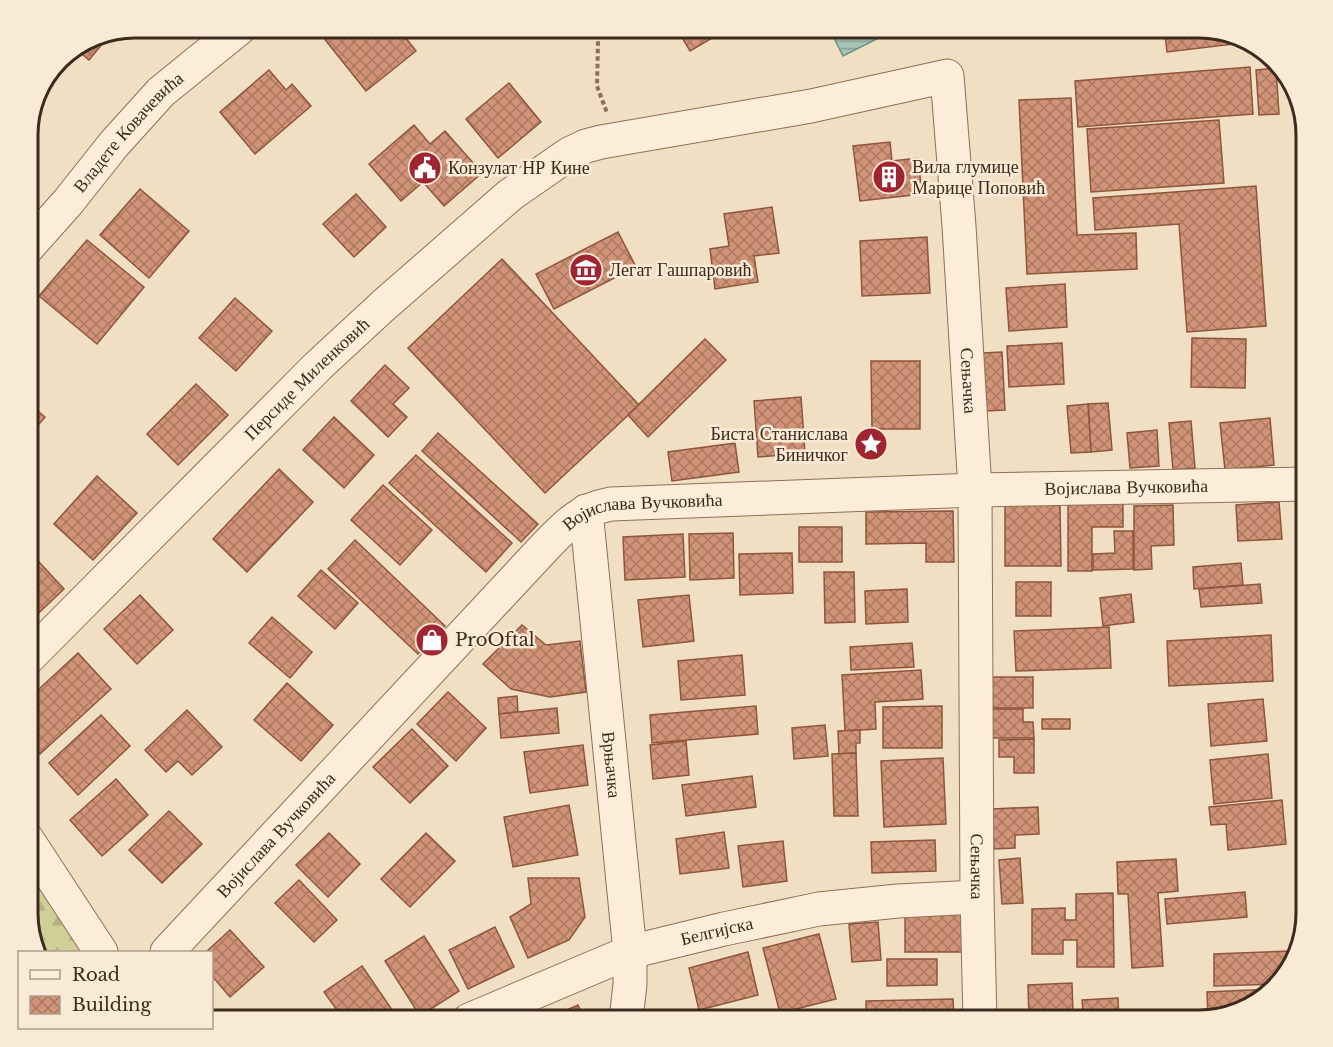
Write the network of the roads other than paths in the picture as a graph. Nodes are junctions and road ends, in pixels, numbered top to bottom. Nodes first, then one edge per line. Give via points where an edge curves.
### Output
1 (227, 38) edge
2 (618, 139) joint
3 (38, 236) edge
4 (1296, 484) edge
5 (975, 490) junction
6 (586, 511) junction
7 (38, 648) edge
8 (38, 856) edge
9 (976, 897) junction
10 (99, 951) edge
11 (168, 951) edge
12 (630, 952) junction
13 (494, 1010) edge
14 (627, 1010) edge
15 (980, 1010) edge

1 - 3 street, Владете Ковачевића via 161,92
2 - 5 street, Сењачка via 811,106 947,76
2 - 7 street, Персиде Миленковић via 586,146 552,165 510,195 384,305 318,366
4 - 5 street, Војислава Вучковића
5 - 6 street, Војислава Вучковића via 611,504
5 - 9 street, Сењачка
6 - 11 street, Војислава Вучковића via 543,549
6 - 12 street, Врњачка
8 - 10 street
9 - 12 street, Белгијска via 819,909
9 - 15 street, Сењачка
12 - 13 street, Белгијска
12 - 14 street, Врњачка

